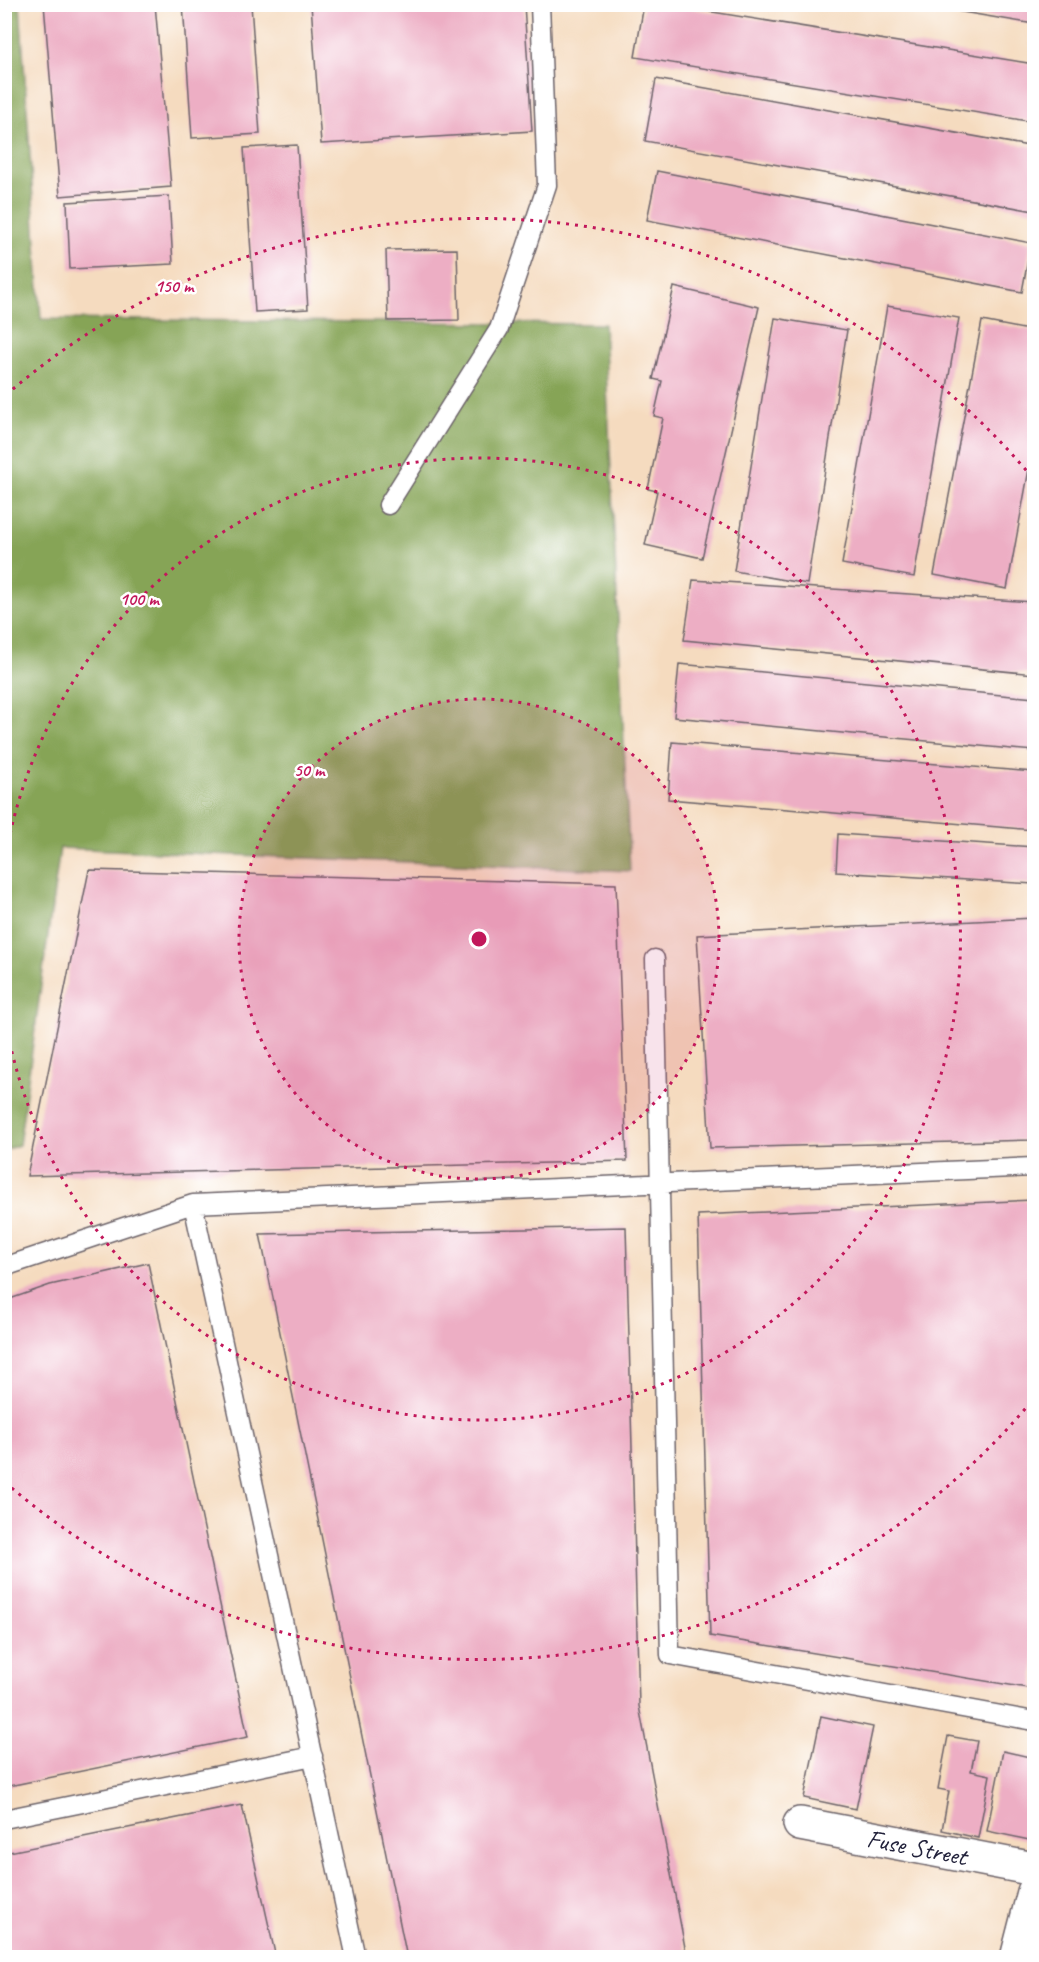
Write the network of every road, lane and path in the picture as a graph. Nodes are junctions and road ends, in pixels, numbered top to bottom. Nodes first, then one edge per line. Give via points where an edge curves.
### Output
1 (540, 4) edge
2 (388, 505) dead end
3 (655, 959) dead end
4 (1035, 1167) edge
5 (660, 1182) junction
6 (193, 1204) junction
7 (4, 1267) edge
8 (1035, 1720) edge
9 (313, 1756) junction
10 (4, 1819) edge
11 (800, 1824) dead end
12 (1035, 1869) edge
13 (1035, 1892) edge
14 (356, 1958) edge
15 (1017, 1958) edge

1 - 2 lane via 547,186 499,329
3 - 5 lane
4 - 5 lane
5 - 6 lane
5 - 8 lane via 670,1655
6 - 7 lane
6 - 9 lane
9 - 10 lane
9 - 14 lane
11 - 12 street, Fuse Street
13 - 15 street

